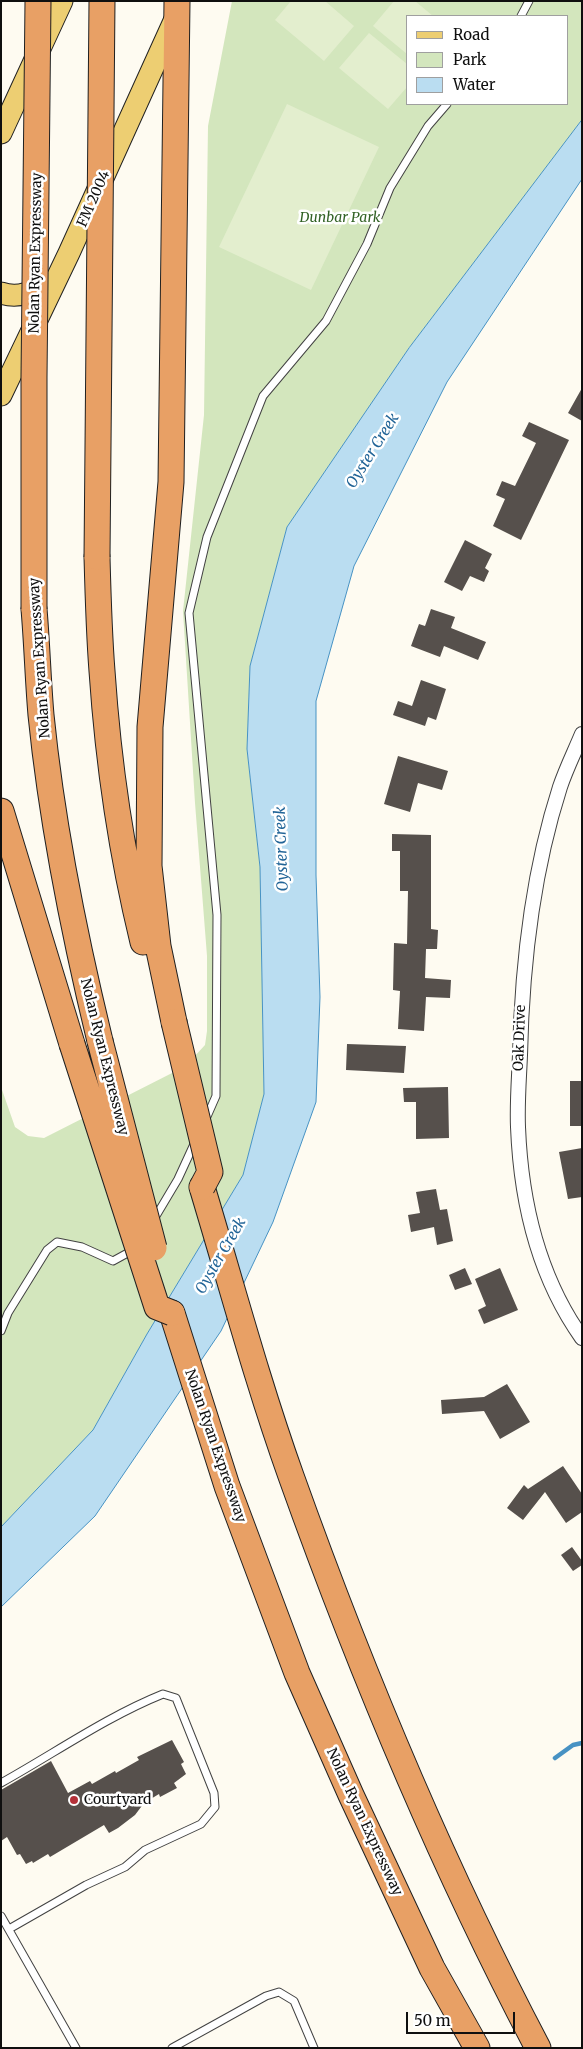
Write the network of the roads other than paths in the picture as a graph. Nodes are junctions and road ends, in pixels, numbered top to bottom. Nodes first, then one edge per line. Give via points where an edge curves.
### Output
1 (38, 1) edge
2 (62, 1) edge
3 (102, 1) edge
4 (529, 1) edge
5 (178, 5) edge
6 (522, 15) edge
7 (446, 105) edge
8 (1, 133) edge
9 (69, 253) junction
10 (1, 293) edge
11 (1, 395) edge
12 (582, 734) edge
13 (1, 811) edge
14 (169, 1026) junction
15 (172, 1314) junction
16 (1, 1330) edge
17 (582, 1338) edge
18 (1, 1783) edge
19 (1, 1916) edge
20 (9, 1929) junction
21 (494, 1964) junction
22 (443, 1991) junction
23 (76, 2048) edge
24 (172, 2048) edge
25 (314, 2048) edge
26 (466, 2048) edge
27 (477, 2048) edge
28 (538, 2048) edge
29 (546, 2048) edge

1 - 15 highway, Nolan Ryan Expressway, bridge via 34,609 41,716 77,948
2 - 8 main road
3 - 14 highway, bridge via 97,557 102,672 111,765 136,912
4 - 6 lane
5 - 9 main road, FM 2004 / FM 2004
5 - 14 highway via 170,482 150,727 149,866
7 - 16 lane via 428,126 390,188 367,244 326,321 264,396 207,537 189,612 217,915 216,1096 178,1179 137,1248 113,1261 82,1247 58,1242 47,1250
9 - 10 main road via 50,281 37,289 22,295
9 - 11 main road, FM 2004 / FM 2004
12 - 17 street, Oak Drive via 561,786 544,845 525,947 518,1125 520,1169 532,1228 554,1293
13 - 15 highway, bridge via 72,1044 158,1307
14 - 21 highway, bridge via 210,1172 202,1187 275,1429 354,1646 405,1770
15 - 22 highway, Nolan Ryan Expressway via 213,1443 297,1673
18 - 20 lane via 115,1715 163,1694 176,1698 214,1793 215,1807 201,1824 145,1850 125,1867
19 - 20 lane
20 - 23 lane
21 - 28 highway
21 - 29 highway
22 - 26 highway
22 - 27 highway, Nolan Ryan Expressway
24 - 25 lane via 279,1992 294,2002

